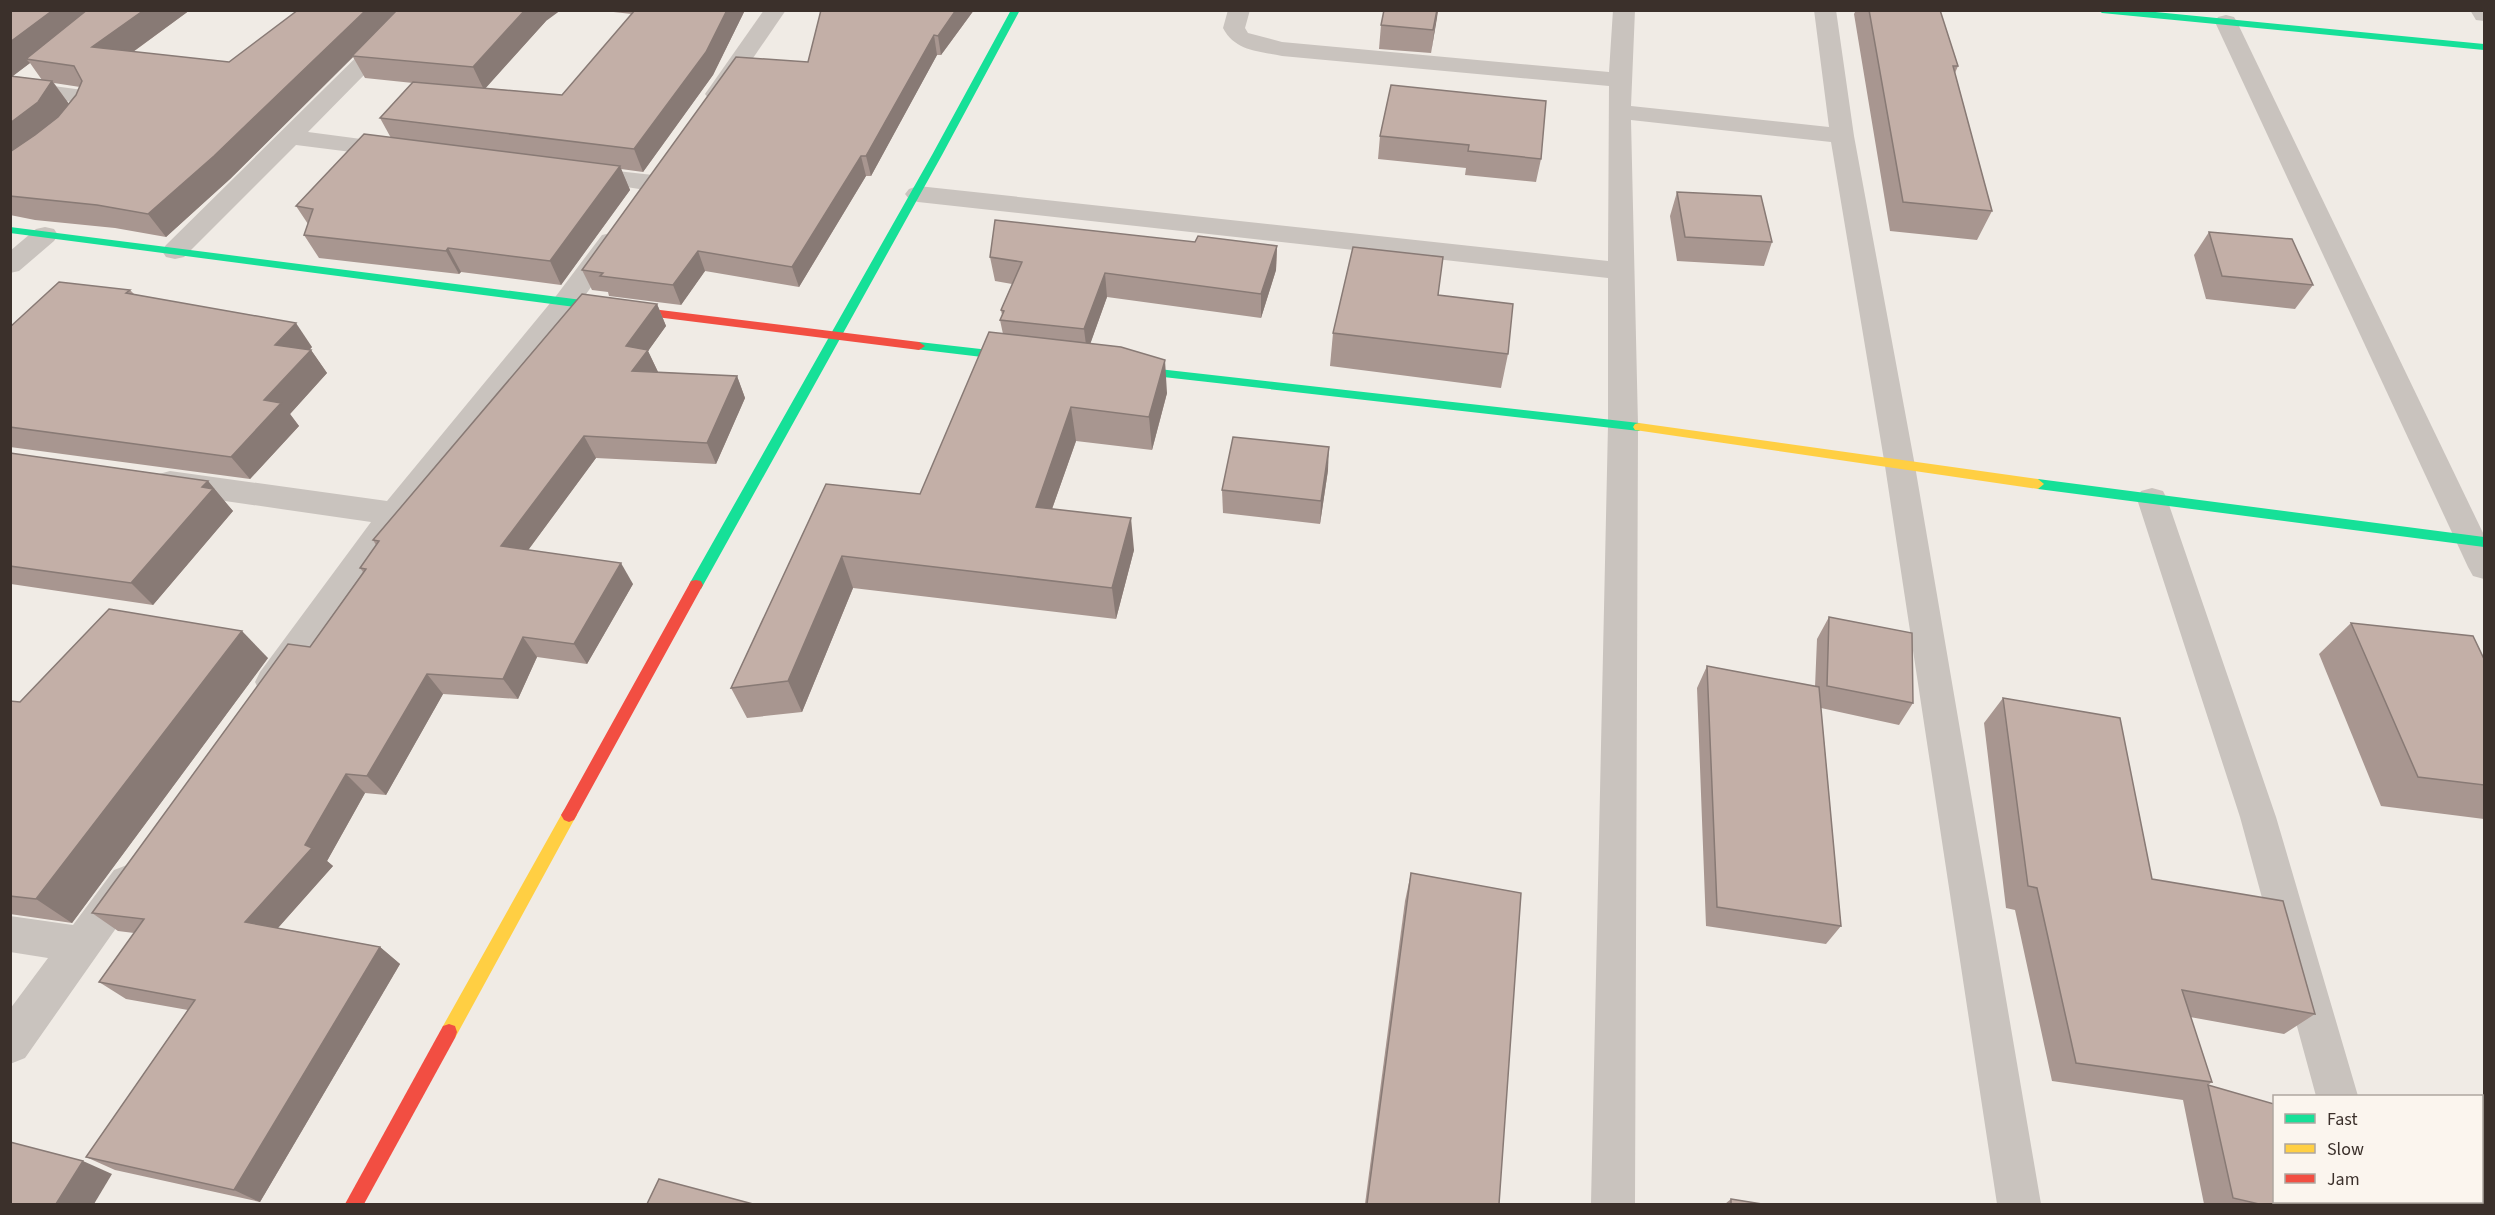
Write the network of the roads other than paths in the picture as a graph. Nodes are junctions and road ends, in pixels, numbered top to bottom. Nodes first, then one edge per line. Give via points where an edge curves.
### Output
1 (417, 10) edge
2 (776, 10) edge
3 (1016, 10) edge
4 (1239, 10) edge
5 (1624, 10) edge
6 (1825, 10) edge
7 (2102, 10) edge
8 (2481, 10) edge
9 (2484, 15) edge
10 (2226, 22) junction
11 (2484, 46) edge
12 (45, 66) edge
13 (1621, 80) junction
14 (15, 87) edge
15 (1619, 112) junction
16 (701, 116) edge
17 (1842, 135) junction
18 (290, 137) junction
19 (419, 153) edge
20 (560, 171) edge
21 (10, 175) edge
22 (918, 194) junction
23 (10, 230) edge
24 (45, 235) junction
25 (175, 251) junction
26 (10, 265) edge
27 (1621, 271) junction
28 (566, 302) junction
29 (834, 336) junction
30 (1034, 359) edge
31 (1105, 367) edge
32 (1623, 425) junction
33 (1900, 466) junction
34 (138, 477) edge
35 (2152, 499) junction
36 (394, 514) junction
37 (2478, 541) edge
38 (2484, 567) edge
39 (255, 706) edge
40 (143, 859) edge
41 (10, 934) edge
42 (81, 945) junction
43 (10, 1044) edge
44 (2337, 1095) edge
45 (354, 1204) edge
46 (1613, 1204) edge
47 (2019, 1204) edge

1 - 18 street
2 - 16 street
3 - 22 street
4 - 13 street via 1234,28 1239,37 1252,43
5 - 13 street
6 - 17 street
7 - 10 street
8 - 9 street
10 - 11 street
10 - 37 street
12 - 14 street
13 - 15 street
14 - 21 street via 82,96 85,105 72,126
15 - 17 street
15 - 27 street
17 - 33 street
18 - 19 street
18 - 25 street
20 - 28 street via 647,192
22 - 27 street
22 - 29 street
23 - 24 street
24 - 25 street
24 - 26 street
25 - 28 street
27 - 32 street
28 - 29 street
28 - 36 street
29 - 30 street
29 - 45 street
31 - 32 street
32 - 33 street
32 - 46 street
33 - 35 street
33 - 47 street
34 - 36 street
35 - 37 street
35 - 44 street via 2258,818
36 - 39 street
37 - 38 street
40 - 42 street
41 - 42 street
42 - 43 street

